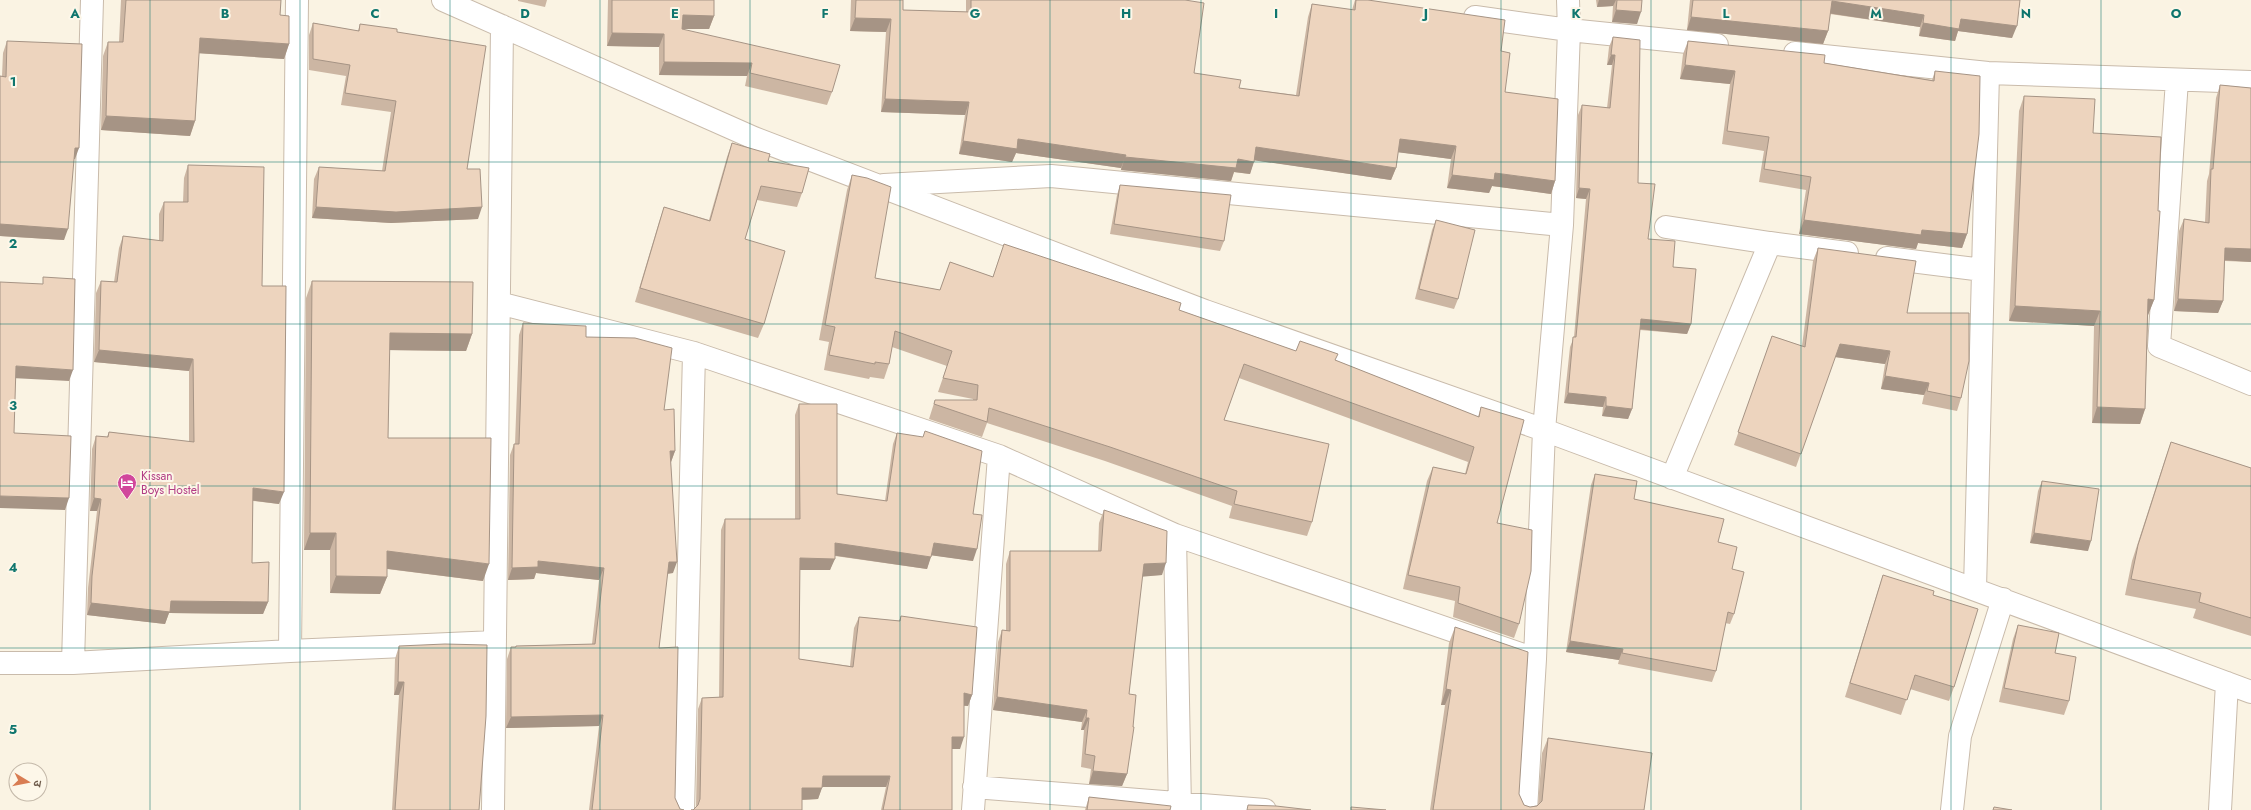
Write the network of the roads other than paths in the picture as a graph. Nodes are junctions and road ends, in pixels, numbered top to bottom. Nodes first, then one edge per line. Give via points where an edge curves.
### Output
1 (92, 0) edge
2 (297, 0) edge
3 (443, 0) edge
4 (1568, 0) edge
5 (1454, 13) edge
6 (502, 26) junction
7 (1569, 30) junction
8 (1741, 48) edge
9 (1772, 51) edge
10 (1988, 73) junction
11 (2177, 80) junction
12 (2251, 82) edge
13 (876, 185) junction
14 (1562, 225) junction
15 (1666, 227) dead end
16 (1770, 243) junction
17 (1983, 270) junction
18 (499, 303) junction
19 (694, 353) junction
20 (2251, 384) edge
21 (1544, 430) junction
22 (999, 456) junction
23 (1672, 478) junction
24 (1175, 535) junction
25 (1975, 589) junction
26 (2003, 599) junction
27 (495, 642) junction
28 (290, 650) junction
29 (1535, 659) junction
30 (0, 663) edge
31 (73, 663) junction
32 (2227, 683) junction
33 (2251, 692) edge
34 (974, 787) junction
35 (1180, 807) edge
36 (494, 810) edge
37 (683, 810) edge
38 (973, 810) edge
39 (1265, 810) edge
40 (1526, 810) edge
41 (1952, 810) edge
42 (2220, 810) edge

1 - 31 street
2 - 28 street
3 - 6 street
4 - 7 street
5 - 7 street
6 - 13 street via 754,138
6 - 18 street
7 - 8 street
7 - 14 street
9 - 10 street
10 - 11 street
10 - 17 street
11 - 12 street
11 - 20 street via 2159,346
13 - 14 street via 1050,176
13 - 21 street via 1205,311
14 - 21 street
15 - 16 street
16 - 17 street
16 - 23 street
17 - 25 street
18 - 19 street
18 - 27 street
19 - 22 street
19 - 37 street
21 - 23 street
21 - 29 street
22 - 24 street
22 - 34 street
23 - 25 street
24 - 29 street
24 - 35 street
25 - 26 street
26 - 32 street
26 - 41 street via 1960,736
27 - 28 street
27 - 36 street
28 - 31 street
29 - 40 street
30 - 31 street
32 - 33 street
32 - 42 street
34 - 35 street
34 - 38 street
35 - 39 street

